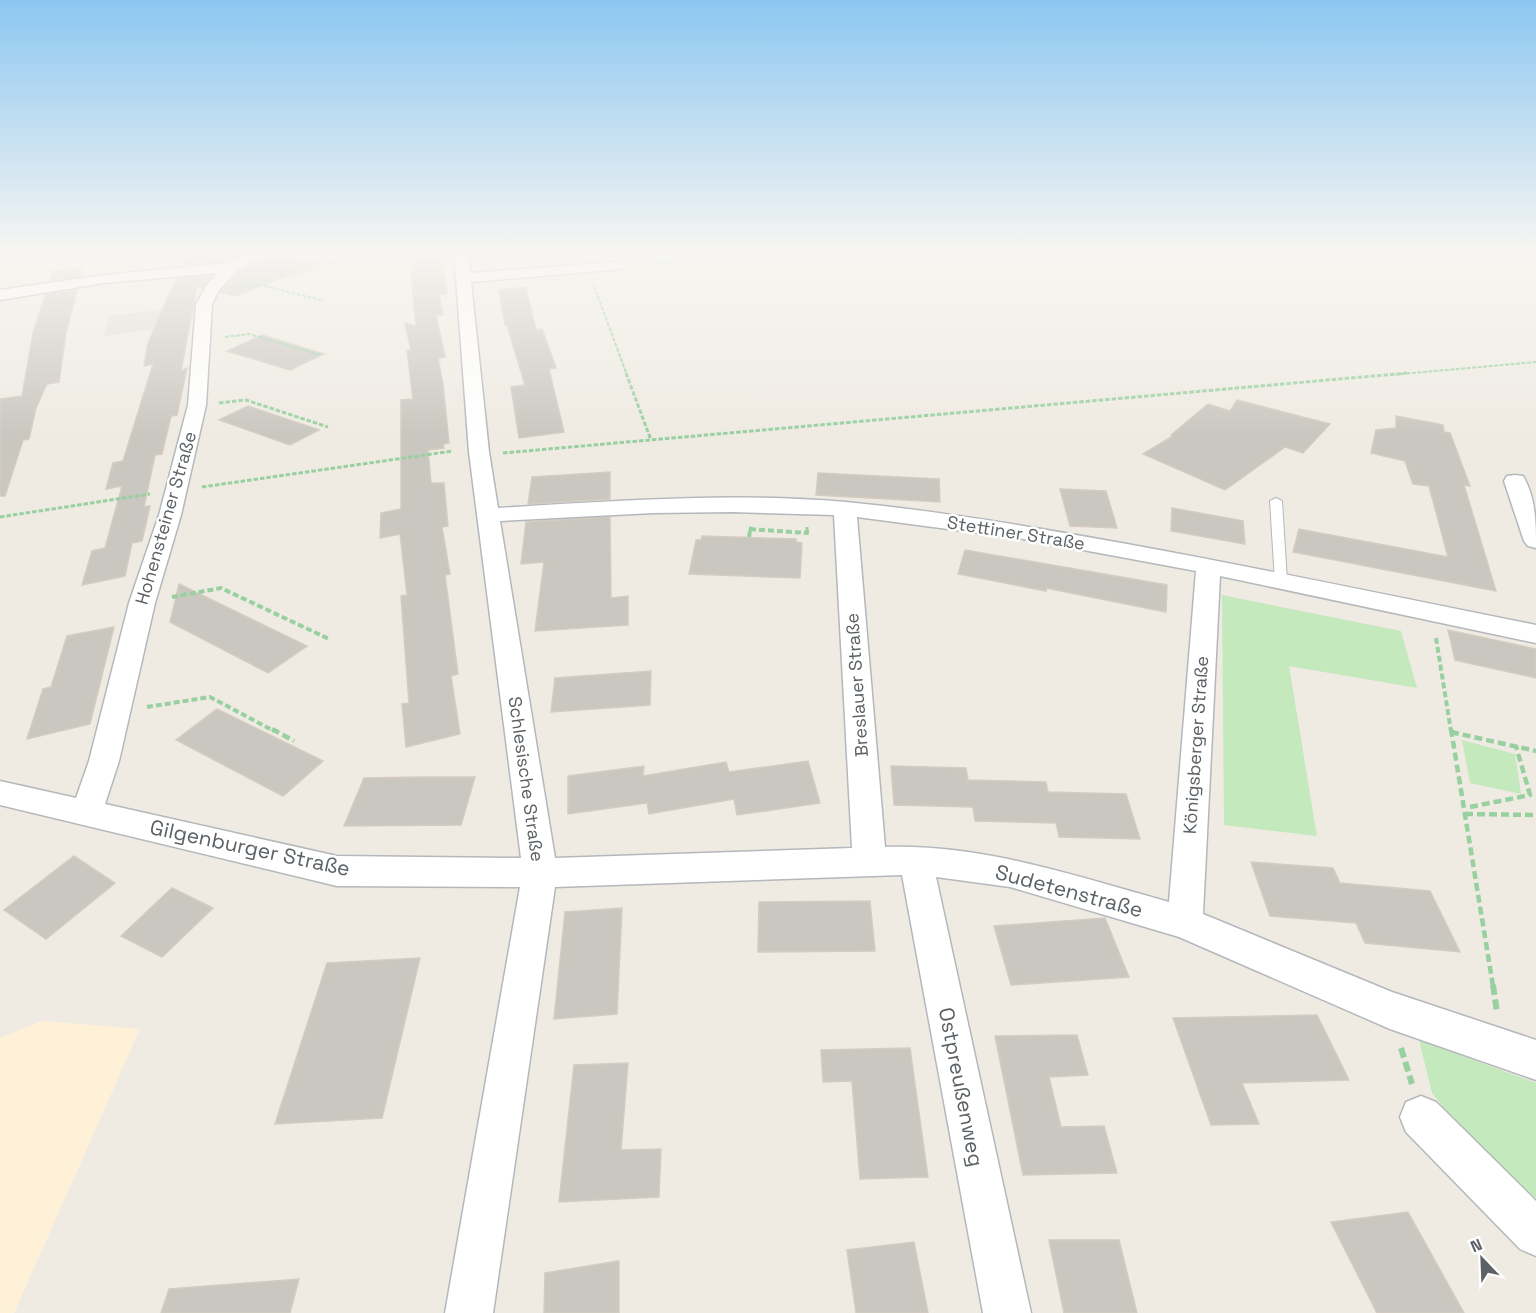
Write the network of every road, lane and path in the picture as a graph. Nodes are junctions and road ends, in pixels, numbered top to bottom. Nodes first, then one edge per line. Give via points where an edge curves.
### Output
1 (203, 313) edge
2 (467, 313) edge
3 (605, 313) edge
4 (200, 340) junction
5 (321, 355) dead end
6 (1536, 362) edge
7 (197, 405) junction
8 (328, 427) dead end
9 (651, 440) junction
10 (479, 452) junction
11 (1515, 481) dead end
12 (176, 490) junction
13 (1276, 501) dead end
14 (844, 509) junction
15 (488, 515) junction
16 (0, 517) edge
17 (750, 531) dead end
18 (749, 537) dead end
19 (1536, 541) edge
20 (1208, 566) junction
21 (1281, 581) junction
22 (142, 603) junction
23 (1431, 613) junction
24 (1536, 634) edge
25 (329, 639) dead end
26 (114, 712) junction
27 (1451, 732) junction
28 (294, 741) dead end
29 (1516, 746) junction
30 (1536, 751) edge
31 (0, 793) edge
32 (1470, 807) dead end
33 (87, 812) junction
34 (1465, 814) junction
35 (1536, 814) edge
36 (916, 860) junction
37 (868, 861) junction
38 (540, 873) junction
39 (1185, 923) junction
40 (1390, 1010) junction
41 (1503, 1049) junction
42 (1536, 1060) edge
43 (1421, 1117) joint
44 (1536, 1233) edge
45 (469, 1313) edge
46 (1007, 1313) edge

1 - 4 street, Hohensteiner Straße
2 - 10 street, Schlesische Straße
3 - 9 path
4 - 5 path via 249,334
4 - 7 street, Hohensteiner Straße
6 - 9 path
7 - 8 path via 246,400
7 - 12 street, Hohensteiner Straße
9 - 10 path via 515,453
10 - 12 path via 455,451
10 - 15 street, Schlesische Straße
11 - 19 street
12 - 16 path
12 - 22 street, Hohensteiner Straße
13 - 21 lane
14 - 15 street, Stettiner Straße via 653,506
14 - 20 street, Stettiner Straße via 1024,532
14 - 37 street, Breslauer Straße
15 - 38 street, Schlesische Straße
17 - 18 path
20 - 21 street, Stettiner Straße
20 - 39 street, Königsberger Straße
21 - 23 street, Stettiner Straße
22 - 25 path via 221,588
22 - 26 street, Hohensteiner Straße
23 - 24 street, Stettiner Straße
23 - 27 path
26 - 28 path via 210,697
26 - 33 street, Hohensteiner Straße via 104,761
27 - 29 path
27 - 34 path
29 - 30 path
29 - 32 path via 1530,795
31 - 33 street, Gilgenburger Straße
33 - 38 street, Gilgenburger Straße via 337,871
34 - 35 path
34 - 41 path
36 - 37 street, Sudetenstraße
36 - 39 street, Sudetenstraße via 1010,872
36 - 46 street, Ostpreußenweg
37 - 38 street, Sudetenstraße
38 - 45 street, Schlesische Straße
39 - 40 street, Sudetenstraße
40 - 41 street, Sudetenstraße
40 - 43 path
41 - 42 street, Sudetenstraße
43 - 44 street

